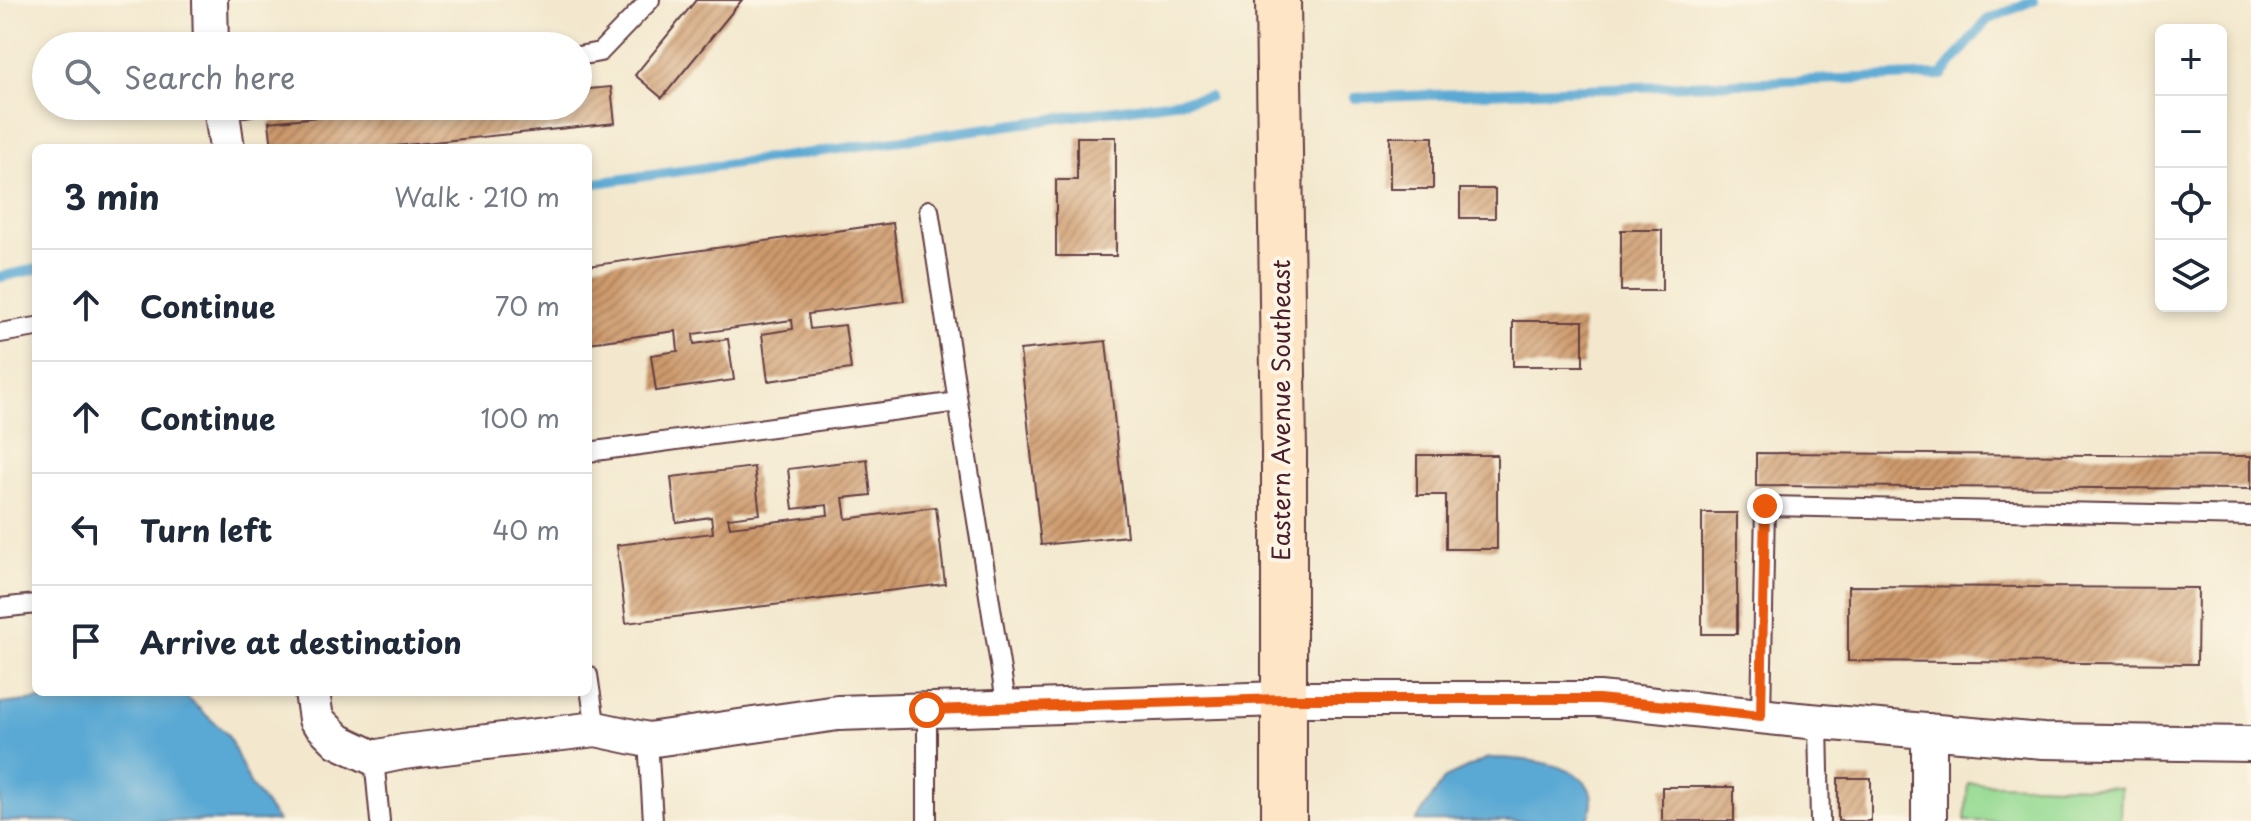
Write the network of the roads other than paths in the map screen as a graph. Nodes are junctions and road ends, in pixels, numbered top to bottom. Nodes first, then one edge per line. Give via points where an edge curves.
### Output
1 (210, 0) edge
2 (650, 0) edge
3 (1278, 0) edge
4 (211, 32) edge
5 (592, 53) edge
6 (230, 120) edge
7 (227, 144) edge
8 (929, 210) dead end
9 (32, 328) edge
10 (0, 333) edge
11 (958, 402) junction
12 (592, 451) edge
13 (2251, 516) edge
14 (32, 604) edge
15 (0, 608) edge
16 (313, 696) edge
17 (591, 696) edge
18 (1283, 699) junction
19 (1007, 708) junction
20 (927, 710) junction
21 (1761, 716) junction
22 (1818, 722) junction
23 (596, 729) junction
24 (1929, 731) junction
25 (648, 740) junction
26 (2251, 744) edge
27 (374, 758) junction
28 (380, 821) edge
29 (653, 821) edge
30 (927, 821) edge
31 (1284, 821) edge
32 (1820, 821) edge
33 (1929, 821) edge

1 - 4 street
2 - 5 lane via 600,52
3 - 18 street, Eastern Avenue Southeast
6 - 7 street
8 - 11 lane
9 - 10 lane
11 - 12 lane
11 - 19 lane
13 - 21 lane via 1765,506
14 - 15 lane
16 - 27 street via 316,719 338,741
17 - 23 lane
18 - 19 street
18 - 21 street via 1599,699
18 - 31 street, Eastern Avenue Southeast
19 - 20 street
20 - 25 street via 838,713
20 - 30 lane
21 - 22 street
22 - 24 street
22 - 32 lane
23 - 25 street
23 - 27 street
24 - 26 street via 2043,741
24 - 33 street
25 - 29 lane
27 - 28 lane

